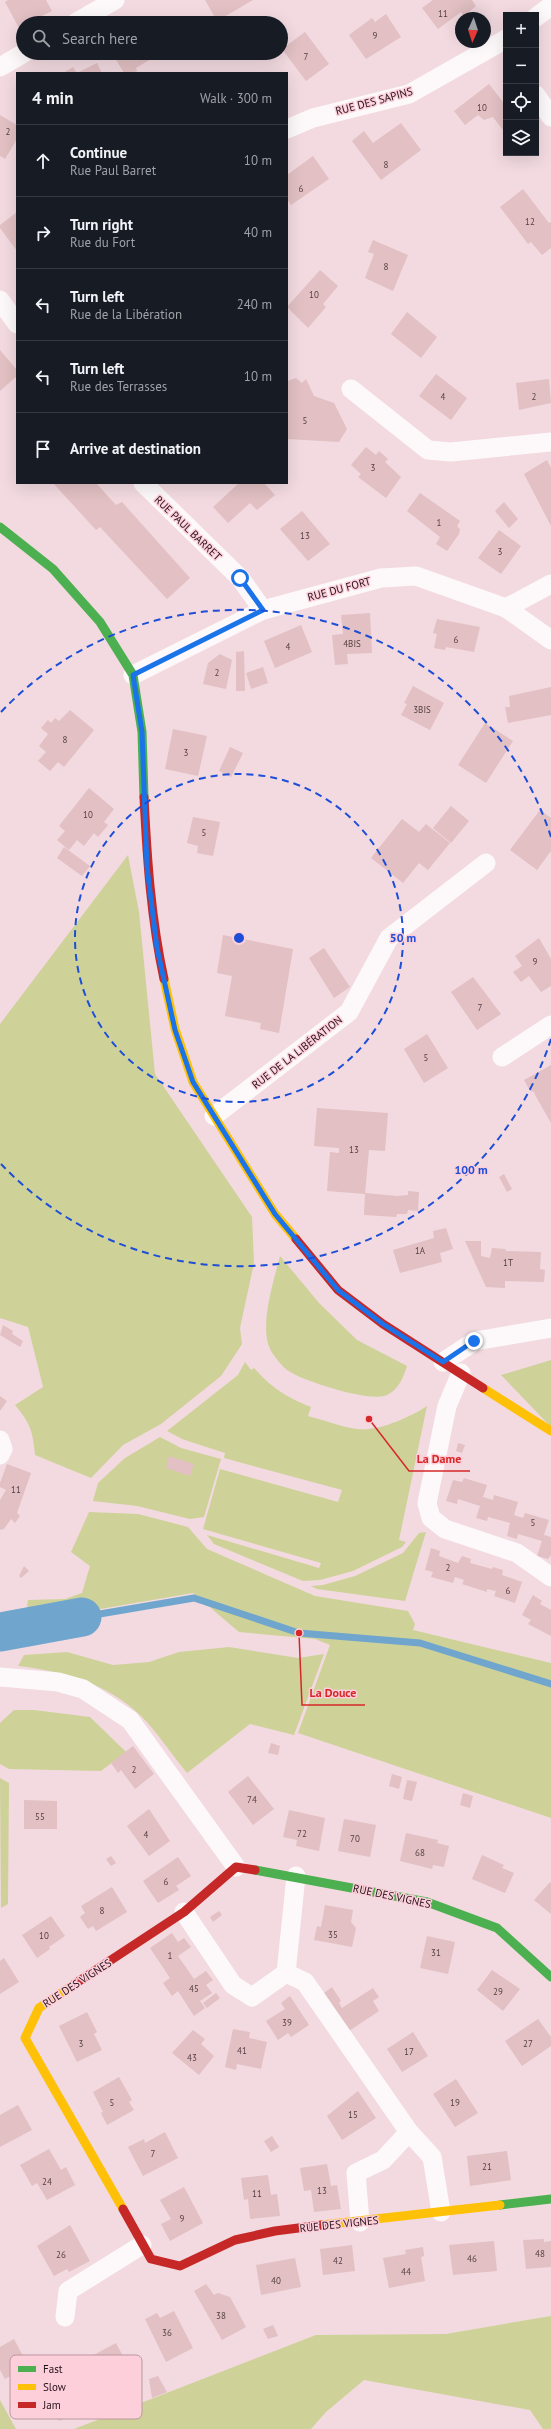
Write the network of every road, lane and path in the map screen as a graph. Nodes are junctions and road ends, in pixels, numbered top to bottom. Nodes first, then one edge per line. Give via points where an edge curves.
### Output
1 (115, 0) edge
2 (551, 6) edge
3 (539, 15) edge
4 (87, 16) edge
5 (503, 46) edge
6 (16, 58) edge
7 (0, 67) edge
8 (539, 99) edge
9 (551, 117) edge
10 (288, 129) edge
11 (0, 300) edge
12 (16, 320) edge
13 (351, 389) dead end
14 (551, 442) edge
15 (144, 484) edge
16 (0, 527) edge
17 (551, 584) edge
18 (506, 608) junction
19 (263, 610) junction
20 (551, 640) edge
21 (133, 675) junction
22 (486, 863) dead end
23 (551, 1025) edge
24 (502, 1057) dead end
25 (214, 1116) junction
26 (551, 1328) edge
27 (443, 1362) junction
28 (462, 1373) junction
29 (551, 1431) edge
30 (0, 1440) edge
31 (0, 1455) edge
32 (551, 1577) edge
33 (0, 1677) edge
34 (236, 1867) junction
35 (296, 1876) junction
36 (184, 1912) junction
37 (286, 1973) junction
38 (551, 1978) edge
39 (409, 2132) junction
40 (551, 2199) edge
41 (442, 2212) junction
42 (360, 2222) junction
43 (142, 2245) junction
44 (65, 2317) dead end

1 - 4 street
2 - 3 street
5 - 10 street, RUE DES SAPINS via 409,94 313,118
6 - 7 street
8 - 9 street
11 - 12 street
13 - 14 street via 428,450 451,452
15 - 19 street, RUE PAUL BARRET via 240,578
16 - 21 street via 53,569 100,622
17 - 18 street
18 - 19 street, RUE DU FORT via 416,576 380,578
18 - 20 street, RUE DU FORT
19 - 21 street, RUE DU FORT
21 - 25 street via 142,732 147,867 157,948 178,1037 193,1082
22 - 25 street, RUE DE LA LIBÉRATION via 389,938 349,1012
23 - 24 street
25 - 27 street via 275,1214 338,1290 383,1324
26 - 27 street via 474,1341
27 - 28 street
28 - 29 street
28 - 32 street via 447,1406 427,1502 431,1518 445,1529 517,1552
30 - 31 street
33 - 34 street via 58,1682 83,1689 130,1720
34 - 35 street, RUE DES VIGNES
34 - 36 street, RUE DES VIGNES
35 - 37 street
35 - 38 street, RUE DES VIGNES via 427,1902 497,1928
36 - 37 street via 232,1985 252,1997
36 - 43 street, RUE DES VIGNES via 39,2008 25,2038
37 - 39 street via 305,1982
39 - 41 street via 432,2157
39 - 42 street via 383,2160 356,2173
40 - 41 street, RUE DES VIGNES
41 - 42 street, RUE DES VIGNES
42 - 43 street, RUE DES VIGNES via 275,2231 235,2240 180,2266 151,2259
43 - 44 street via 68,2291

